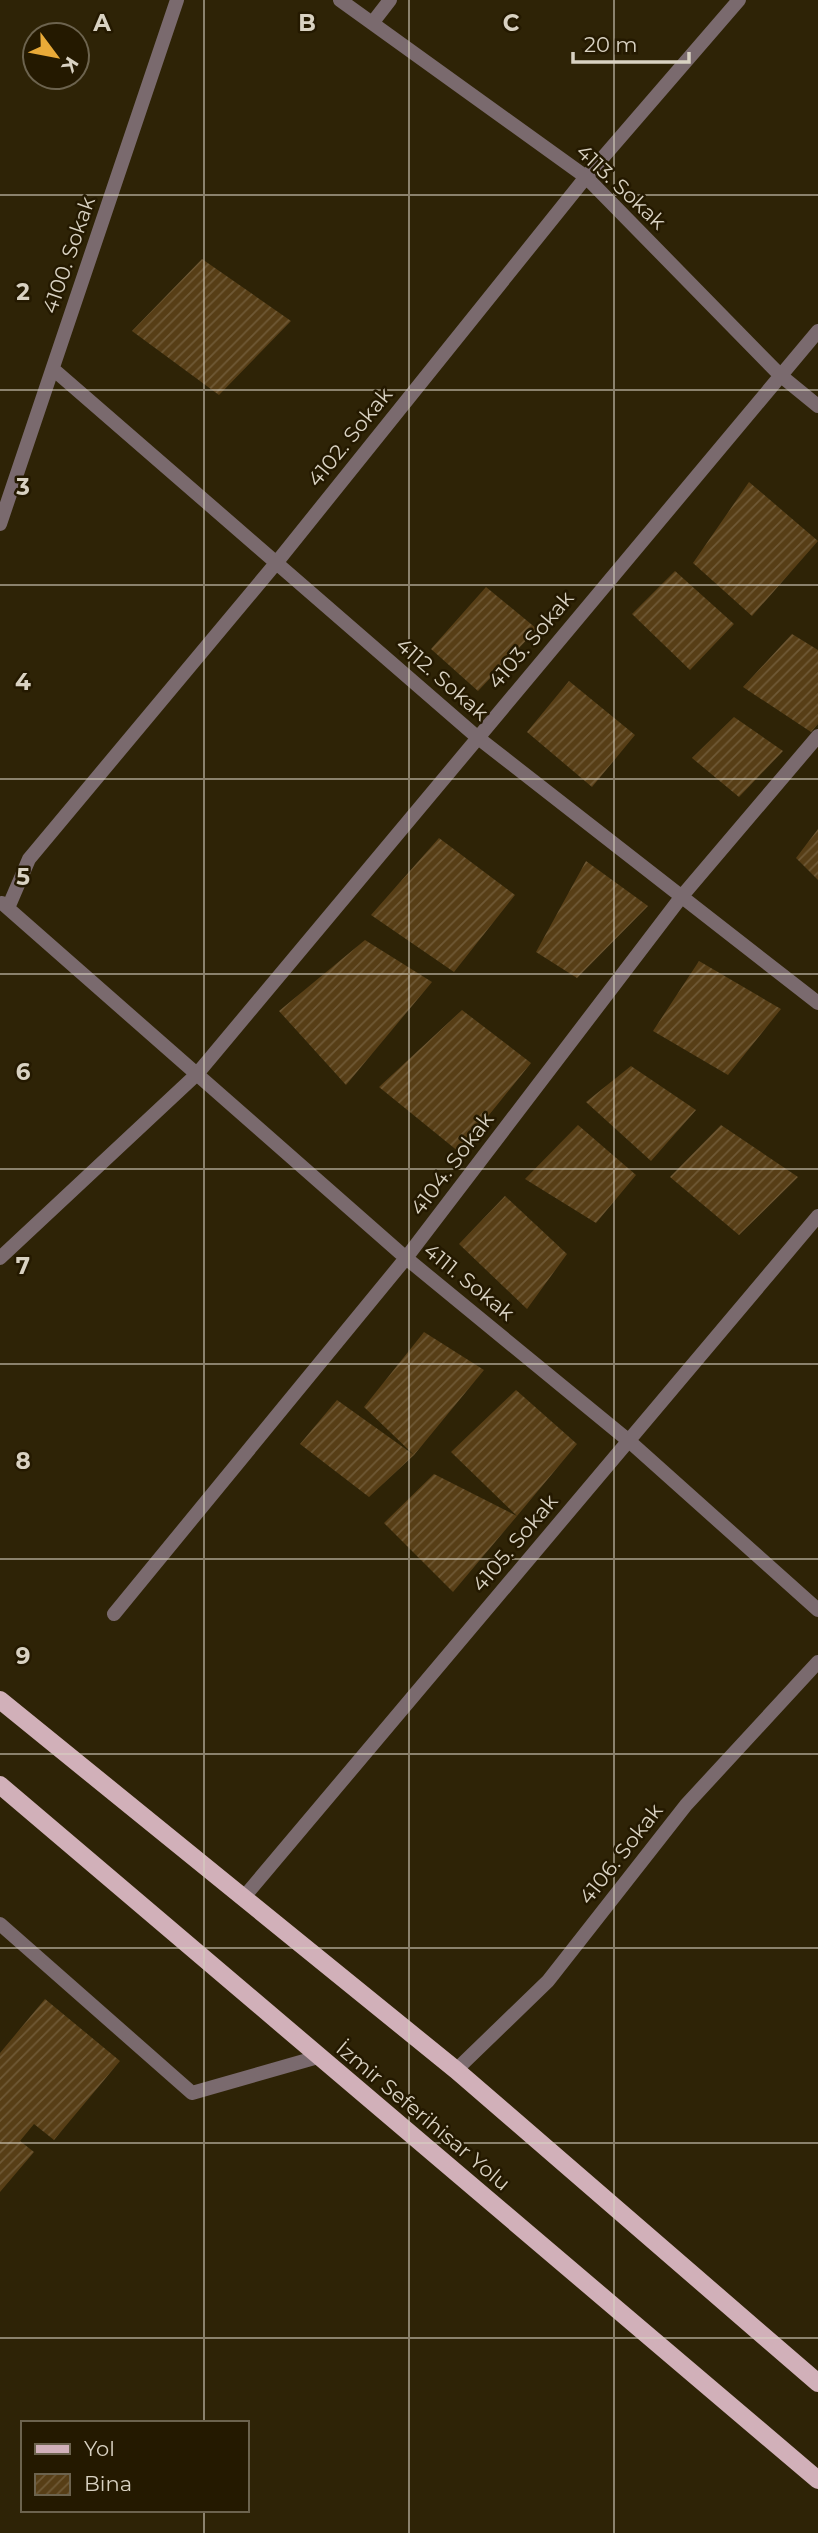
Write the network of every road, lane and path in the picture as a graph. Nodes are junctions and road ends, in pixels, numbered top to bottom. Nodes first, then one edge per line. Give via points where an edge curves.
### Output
1 (177, 0) edge
2 (340, 0) edge
3 (390, 0) edge
4 (739, 0) edge
5 (373, 22) junction
6 (586, 177) junction
7 (818, 331) edge
8 (53, 369) junction
9 (779, 374) junction
10 (818, 406) edge
11 (0, 524) edge
12 (277, 562) junction
13 (818, 736) edge
14 (477, 737) junction
15 (682, 896) junction
16 (4, 904) edge
17 (818, 1003) edge
18 (197, 1074) junction
19 (818, 1216) edge
20 (0, 1258) edge
21 (406, 1258) junction
22 (629, 1441) junction
23 (818, 1610) edge
24 (114, 1614) dead end
25 (818, 1662) edge
26 (0, 1700) edge
27 (0, 1785) edge
28 (244, 1897) junction
29 (0, 1924) edge
30 (318, 2057) junction
31 (456, 2070) junction
32 (818, 2383) edge
33 (818, 2480) edge

1 - 8 street, 4100. Sokak
2 - 5 street, 4113. Sokak
3 - 5 street
4 - 6 street, 4102. Sokak
5 - 6 street, 4113. Sokak
6 - 9 street, 4113. Sokak
6 - 12 street, 4102. Sokak
7 - 9 street, 4103. Sokak
8 - 11 street, 4100. Sokak
8 - 12 street, 4112. Sokak
9 - 10 street, 4113. Sokak
9 - 14 street, 4103. Sokak
12 - 14 street, 4112. Sokak
12 - 16 street, 4102. Sokak via 29,859
13 - 15 street, 4104. Sokak
14 - 15 street, 4112. Sokak
14 - 18 street, 4103. Sokak
15 - 17 street, 4112. Sokak
15 - 21 street, 4104. Sokak
16 - 18 street, 4111. Sokak
18 - 20 street, 4103. Sokak
18 - 21 street, 4111. Sokak
19 - 22 street, 4105. Sokak
21 - 22 street, 4111. Sokak
21 - 24 street, 4104. Sokak
22 - 23 street, 4111. Sokak
22 - 28 street, 4105. Sokak
25 - 31 street, 4106. Sokak via 686,1805 548,1981
26 - 28 main road
27 - 30 main road, İzmir Seferihisar Yolu
28 - 31 main road
29 - 30 street via 192,2093
30 - 33 main road, İzmir Seferihisar Yolu
31 - 32 main road

